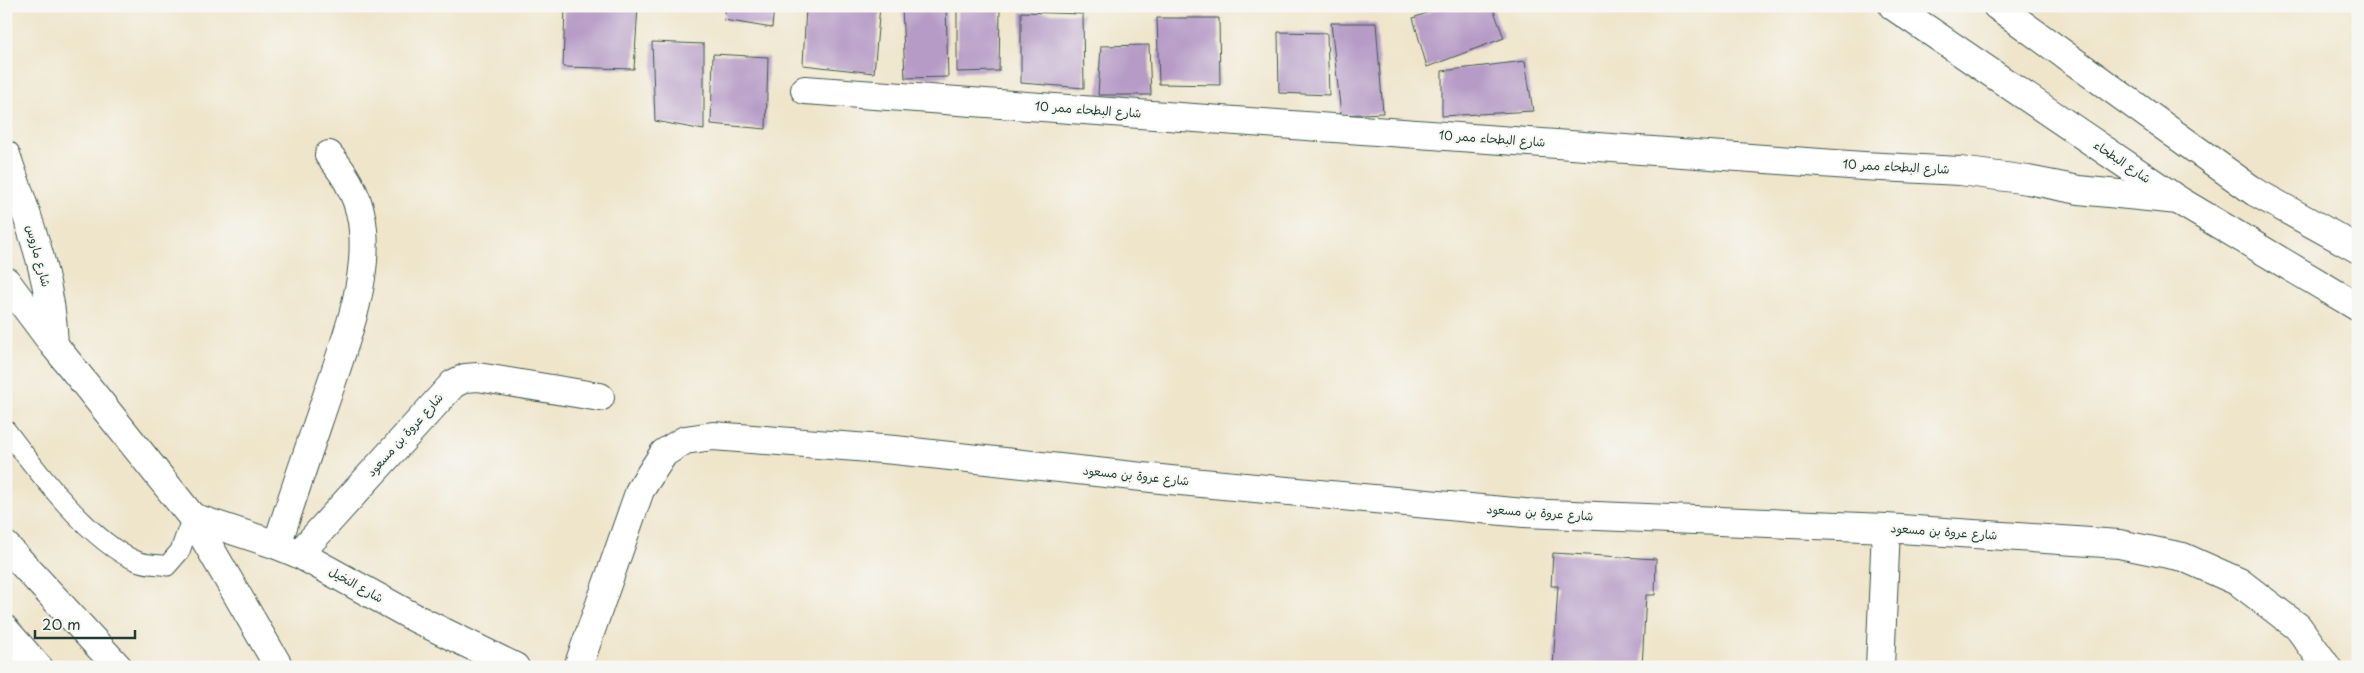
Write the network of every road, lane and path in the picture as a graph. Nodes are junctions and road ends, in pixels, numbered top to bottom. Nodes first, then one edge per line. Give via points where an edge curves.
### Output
1 (1894, 6) edge
2 (1997, 6) edge
3 (804, 90) dead end
4 (6, 155) edge
5 (329, 155) dead end
6 (2178, 200) junction
7 (13, 208) edge
8 (2358, 249) edge
9 (6, 281) edge
10 (2358, 307) edge
11 (54, 345) junction
12 (600, 397) dead end
13 (6, 430) edge
14 (192, 517) junction
15 (1886, 528) junction
16 (6, 546) edge
17 (288, 549) junction
18 (6, 624) edge
19 (6, 650) edge
20 (20, 667) edge
21 (44, 667) edge
22 (118, 667) edge
23 (279, 667) edge
24 (515, 667) edge
25 (578, 667) edge
26 (1880, 667) edge
27 (2328, 667) edge

1 - 6 main road, شارع البطحاء
2 - 8 main road via 2255,192
3 - 6 main road, شارع البطحاء ممر 10 via 1960,171 2078,190
4 - 7 main road, شارع ماروس
5 - 17 main road via 343,172 357,200 363,229 363,260 352,320
6 - 10 main road, شارع البطحاء
7 - 11 main road, شارع ماروس via 45,270
9 - 11 main road
11 - 14 main road
12 - 17 main road, شارع عروة بن مسعود via 478,377 465,378 453,384
13 - 14 lane via 55,492 99,538 137,562 167,566 180,551
14 - 17 main road, شارع النخيل
14 - 23 main road
15 - 25 main road, شارع عروة بن مسعود via 1524,513 895,450 713,436 685,440 664,453 640,490
15 - 26 main road
15 - 27 main road, شارع عروة بن مسعود via 2118,544 2183,557 2239,582 2298,627
16 - 22 main road
17 - 24 main road, شارع النخيل via 417,619
18 - 21 lane
19 - 20 lane

